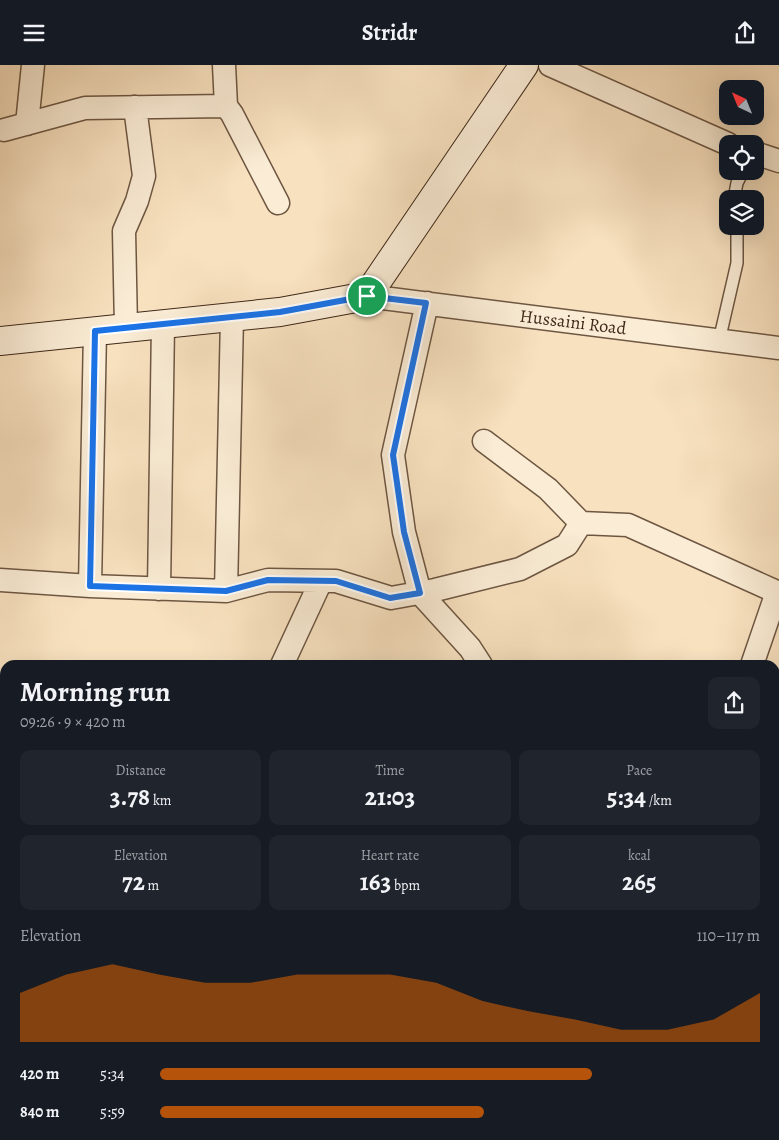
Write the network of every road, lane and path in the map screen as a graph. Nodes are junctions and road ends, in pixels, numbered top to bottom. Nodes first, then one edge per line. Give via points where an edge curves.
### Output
1 (33, 65) edge
2 (224, 65) edge
3 (524, 65) edge
4 (550, 65) edge
5 (226, 106) junction
6 (135, 107) junction
7 (27, 124) junction
8 (4, 130) dead end
9 (719, 140) edge
10 (764, 156) edge
11 (779, 161) edge
12 (278, 203) dead end
13 (738, 235) edge
14 (367, 296) junction
15 (426, 303) junction
16 (232, 317) junction
17 (163, 324) junction
18 (126, 328) junction
19 (95, 331) junction
20 (0, 341) edge
21 (719, 341) junction
22 (779, 348) edge
23 (484, 441) dead end
24 (580, 523) junction
25 (0, 580) edge
26 (321, 581) junction
27 (90, 586) junction
28 (159, 589) junction
29 (226, 591) junction
30 (778, 592) edge
31 (420, 593) junction
32 (284, 660) edge
33 (477, 660) edge
34 (754, 660) edge

1 - 7 street
2 - 5 street
3 - 14 main road
4 - 9 street
5 - 6 street
5 - 12 street
6 - 7 street via 85,109
6 - 18 street via 144,176 124,231
7 - 8 street
10 - 11 street
13 - 21 lane via 737,263
14 - 15 street, Hussaini Road
14 - 16 main road
15 - 21 street, Hussaini Road
15 - 31 street via 393,455 404,532
16 - 17 main road
16 - 29 street
17 - 18 main road
17 - 28 street
18 - 19 main road
19 - 20 main road
19 - 27 street
21 - 22 street, Hussaini Road
23 - 24 street via 548,489
24 - 30 street via 628,525
24 - 31 street via 567,545 520,569
25 - 27 street
26 - 29 street via 268,580
26 - 31 street via 336,581 390,598
26 - 32 street
27 - 28 street
28 - 29 street
30 - 34 street
31 - 33 street

